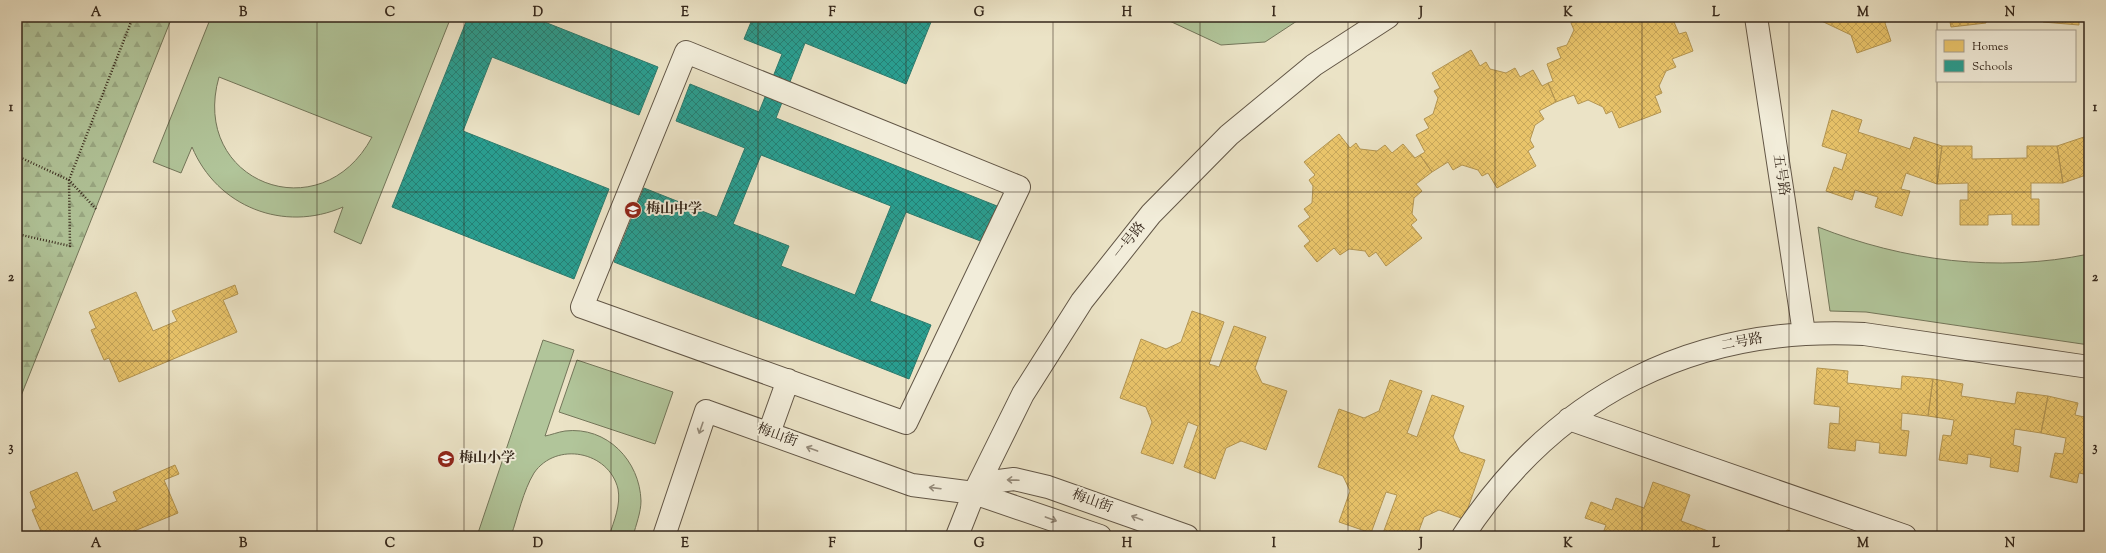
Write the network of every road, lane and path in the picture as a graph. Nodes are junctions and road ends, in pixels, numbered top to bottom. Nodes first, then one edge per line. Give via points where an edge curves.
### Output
1 (133, 17) edge
2 (1388, 17) edge
3 (1756, 17) edge
4 (17, 156) edge
5 (69, 180) junction
6 (96, 209) dead end
7 (17, 234) edge
8 (1804, 333) junction
9 (2089, 367) edge
10 (788, 380) junction
11 (1569, 419) junction
12 (768, 433) junction
13 (974, 493) junction
14 (664, 536) edge
15 (957, 536) edge
16 (1100, 536) edge
17 (1187, 536) edge
18 (1463, 536) edge
19 (1905, 536) edge

1 - 5 path
2 - 13 street, 一号路 via 1314,65 1229,135 1151,214 1082,301 1031,381
3 - 8 street, 五号路
4 - 5 path
5 - 6 path
5 - 7 path via 70,246
8 - 9 street, 二号路 via 1864,334
8 - 11 street, 二号路 via 1753,339 1704,351 1657,368 1612,391
10 - 10 street via 582,307 686,52 1019,186 906,423
10 - 12 street
11 - 18 street, 二号路 via 1507,476 1481,508
11 - 19 street
13 -> 12 street, 梅山街 via 912,486
12 -> 14 street, 梅山街 via 706,411
13 - 15 street, 一号路
13 -> 16 street, 梅山街
17 -> 13 street, 梅山街 via 1048,487 1014,479 990,482

